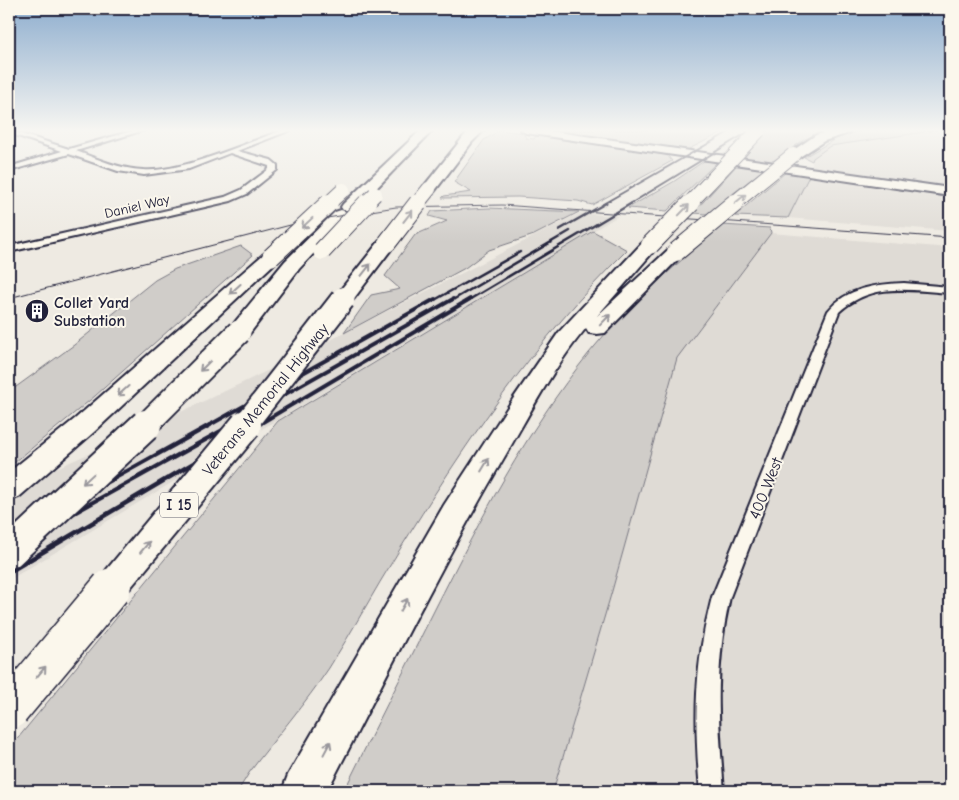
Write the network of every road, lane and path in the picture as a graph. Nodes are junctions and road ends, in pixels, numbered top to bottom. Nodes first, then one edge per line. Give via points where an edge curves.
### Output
1 (117, 167) edge
2 (184, 167) edge
3 (272, 167) edge
4 (391, 167) edge
5 (398, 167) edge
6 (446, 167) edge
7 (724, 167) edge
8 (779, 167) edge
9 (781, 167) edge
10 (346, 186) dead end
11 (950, 192) edge
12 (9, 249) edge
13 (950, 290) edge
14 (239, 332) junction
15 (522, 405) junction
16 (9, 489) edge
17 (9, 553) edge
18 (9, 710) edge
19 (304, 791) edge
20 (712, 791) edge

1 - 2 street via 132,172
3 - 12 street, Daniel Way via 244,192 228,199
4 - 14 highway via 292,265
5 - 14 highway, bridge via 322,251
18 -> 6 highway, Veterans Memorial Highway / I 15, bridge via 247,423
15 -> 7 highway, bridge via 567,337
15 -> 8 highway, bridge via 676,252
9 - 11 main road
10 -> 16 highway, bridge via 160,359
13 - 20 street, 400 West via 914,286 884,288 863,292 843,301 834,311 721,597 714,623 708,658 707,696
14 -> 17 highway, bridge via 150,421
19 -> 15 highway via 455,514

